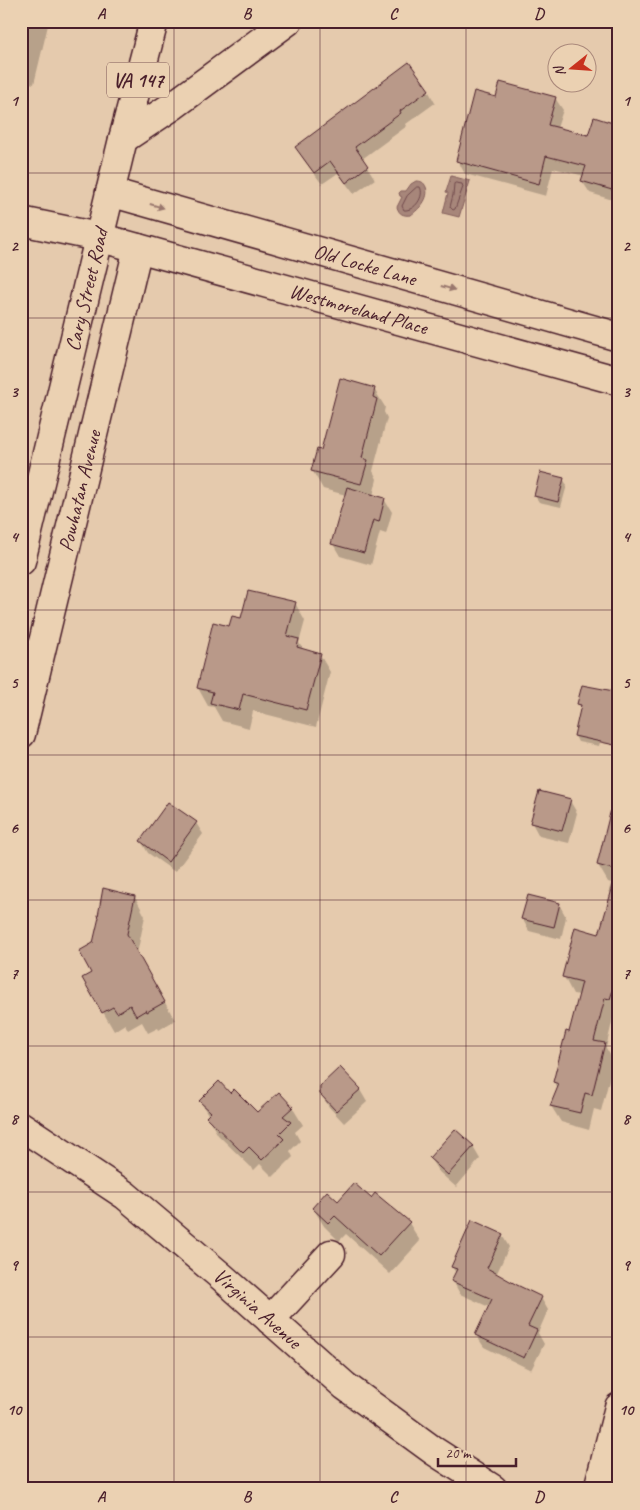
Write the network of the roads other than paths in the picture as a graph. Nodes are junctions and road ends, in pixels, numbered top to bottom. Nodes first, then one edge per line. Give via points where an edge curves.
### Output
1 (154, 21) edge
2 (288, 21) edge
3 (123, 139) junction
4 (110, 192) junction
5 (21, 221) edge
6 (98, 237) junction
7 (138, 248) junction
8 (619, 337) edge
9 (619, 380) edge
10 (21, 561) edge
11 (21, 734) edge
12 (21, 1126) edge
13 (331, 1254) dead end
14 (270, 1320) junction
15 (619, 1407) edge
16 (493, 1489) edge
17 (598, 1489) edge

1 - 3 street, Cary Street Road / VA 147
2 - 3 street
3 - 4 street, Cary Street Road / VA 147
4 - 6 street, Cary Street Road / VA 147
4 -> 8 street, Old Locke Lane
5 - 6 street, Westmoreland Place
6 - 7 street, Westmoreland Place
6 - 10 street, Cary Street Road / VA 147
7 - 9 street, Westmoreland Place
7 - 11 street, Powhatan Avenue
12 - 14 street, Virginia Avenue via 124,1195
13 - 14 street
14 - 16 street, Virginia Avenue via 345,1386 434,1451
15 - 17 street

